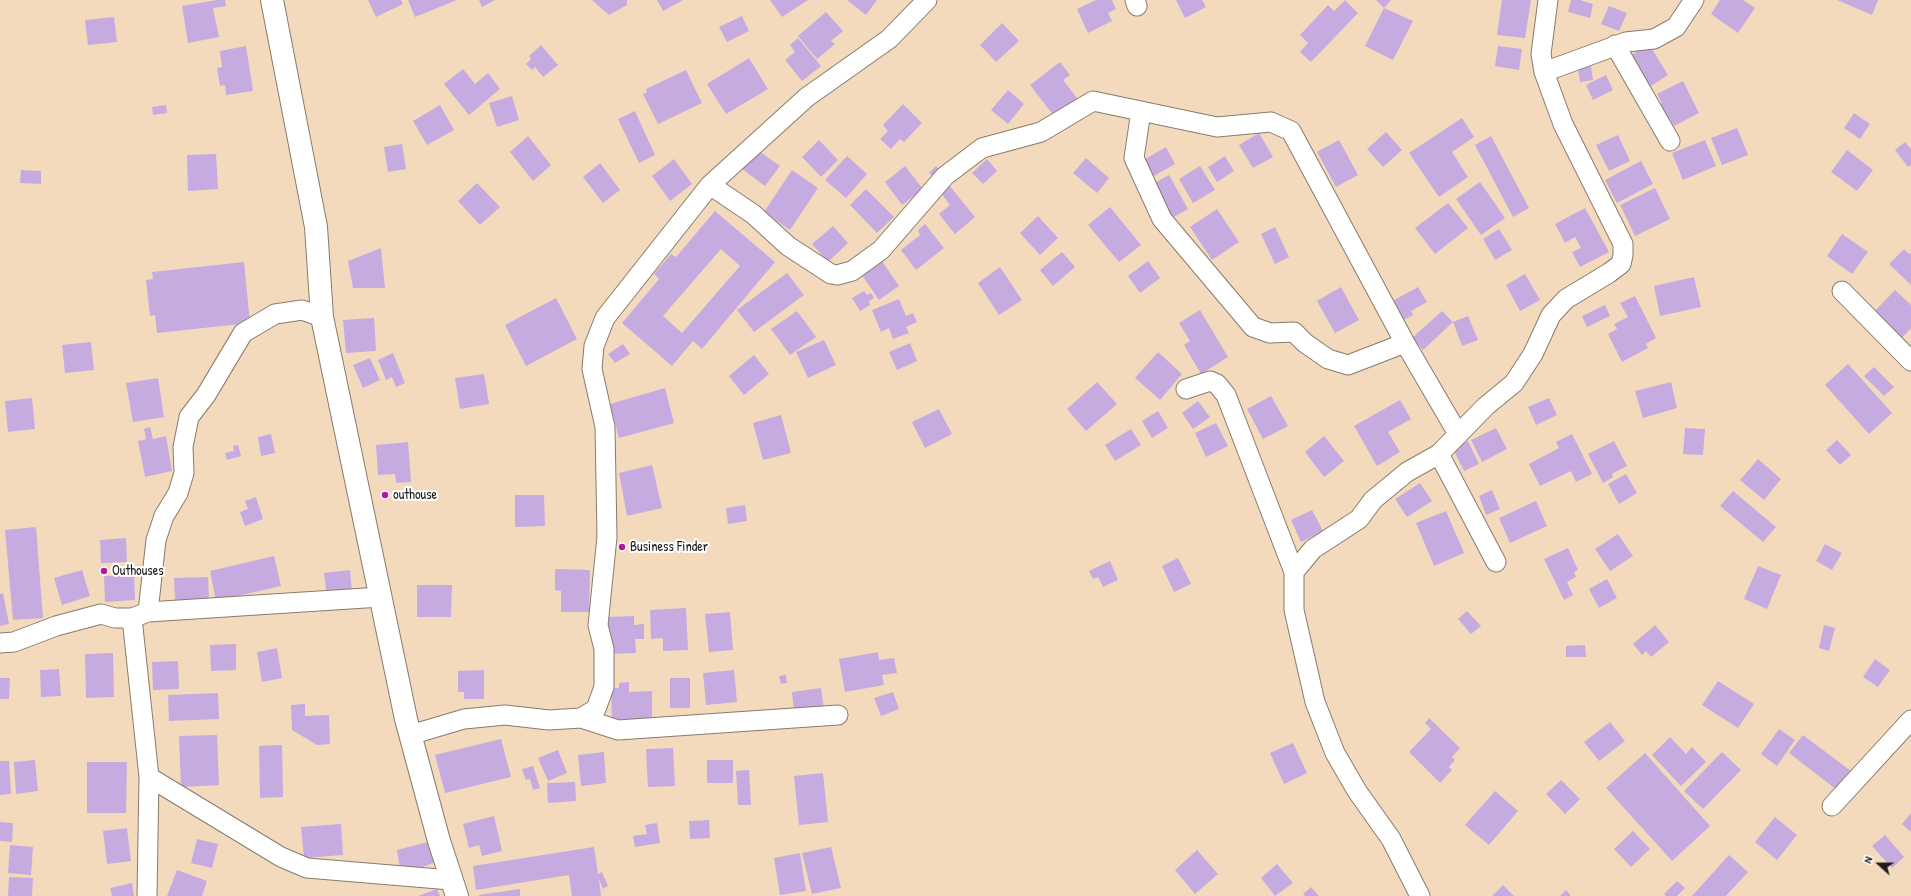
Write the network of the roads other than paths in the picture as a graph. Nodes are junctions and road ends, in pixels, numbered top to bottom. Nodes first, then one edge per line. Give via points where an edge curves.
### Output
1 (927, 0) edge
2 (1548, 0) edge
3 (1694, 0) edge
4 (276, 2) edge
5 (1615, 45) junction
6 (1544, 72) junction
7 (1141, 111) junction
8 (1670, 141) dead end
9 (710, 186) junction
10 (1842, 291) dead end
11 (322, 317) junction
12 (1405, 343) junction
13 (1911, 361) edge
14 (1186, 389) dead end
15 (1458, 434) junction
16 (1439, 454) junction
17 (1496, 562) dead end
18 (1294, 572) junction
19 (380, 597) junction
20 (140, 615) junction
21 (0, 643) edge
22 (838, 715) dead end
23 (581, 718) junction
24 (1911, 720) edge
25 (410, 735) junction
26 (149, 777) junction
27 (1832, 806) dead end
28 (454, 888) edge
29 (147, 896) edge
30 (1420, 896) edge

1 - 9 street via 889,39 807,97
2 - 6 street via 1541,54
3 - 5 street via 1676,26 1667,33 1654,39
4 - 11 street via 316,227
5 - 6 street via 1592,56
5 - 8 street
6 - 15 street via 1563,124 1623,244 1621,264 1566,299 1551,315 1533,354 1514,383
7 - 9 street via 1093,101 1041,132 982,148 945,176 881,250 852,271 837,275 831,274 788,246 753,214
7 - 12 street via 1217,127 1271,122 1291,131
7 - 12 street via 1134,158 1162,219 1253,327 1270,333 1294,332 1328,359 1348,365
9 - 23 street via 605,318 594,346 592,369 605,427 607,537 598,625 604,649 604,687 596,708
10 - 13 street
11 - 19 street
11 - 20 street via 302,310 275,314 243,333 206,395 189,417 182,447 184,473 178,493 164,516 156,540
12 - 15 street
14 - 18 street via 1210,381 1217,384 1226,395
15 - 16 street
16 - 17 street
16 - 18 street via 1407,472 1374,500 1359,519 1313,548
18 - 30 street via 1295,618 1315,702 1335,753 1357,791 1391,839
19 - 20 street
19 - 25 street
20 - 21 street via 115,618 101,614 56,626 14,642
20 - 26 street
22 - 23 street via 618,730
23 - 25 street via 471,718
24 - 27 street
25 - 28 street
26 - 28 street via 281,857 307,868
26 - 29 street

